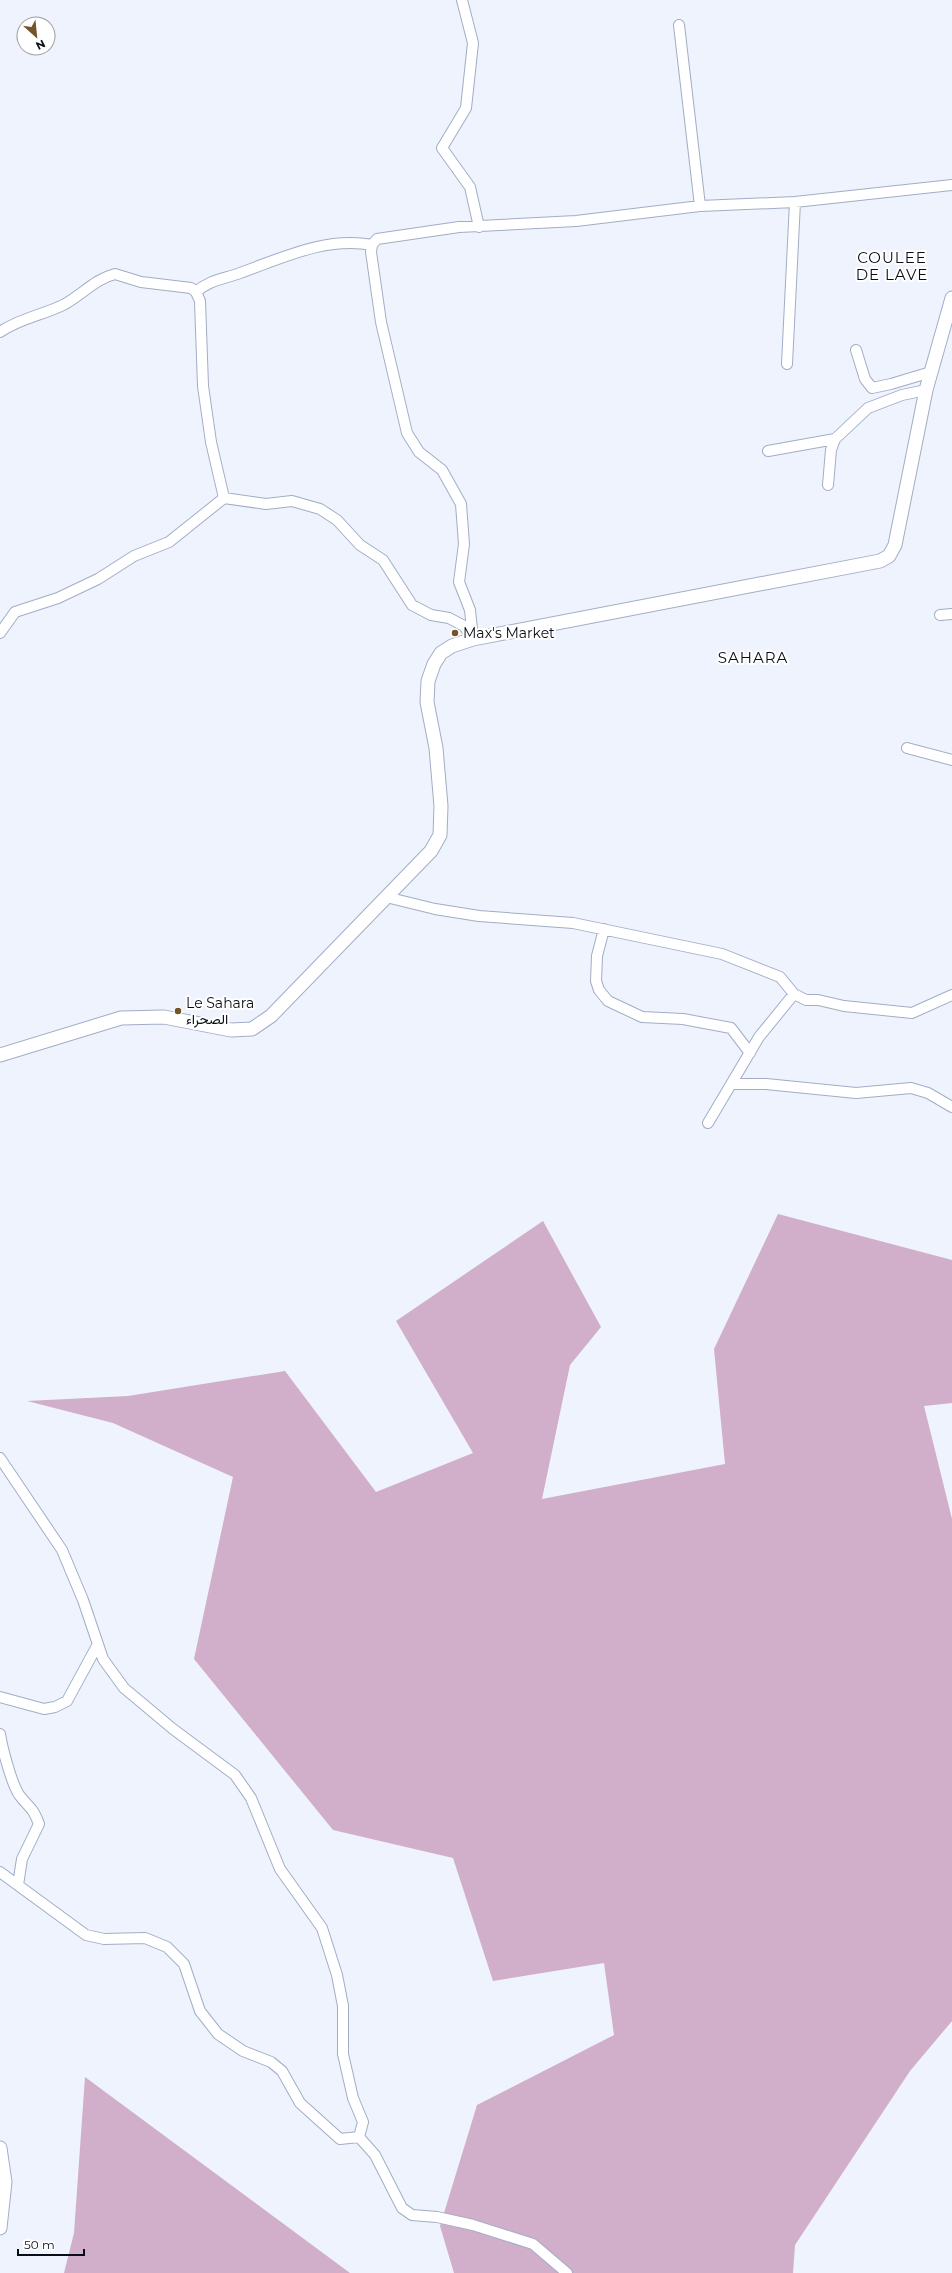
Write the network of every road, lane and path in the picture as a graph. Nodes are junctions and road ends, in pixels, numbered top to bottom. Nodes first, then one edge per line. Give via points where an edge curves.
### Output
1 (462, 0) edge
2 (679, 25) dead end
3 (952, 185) edge
4 (795, 202) junction
5 (700, 206) junction
6 (479, 227) junction
7 (372, 244) junction
8 (196, 292) junction
9 (952, 298) edge
10 (0, 332) edge
11 (856, 350) dead end
12 (787, 364) dead end
13 (930, 372) junction
14 (926, 390) junction
15 (835, 439) junction
16 (768, 451) dead end
17 (828, 485) dead end
18 (224, 498) junction
19 (952, 614) edge
20 (940, 615) dead end
21 (0, 633) edge
22 (473, 639) junction
23 (907, 748) dead end
24 (952, 760) edge
25 (386, 897) junction
26 (604, 929) junction
27 (794, 994) junction
28 (952, 995) edge
29 (750, 1052) junction
30 (0, 1055) edge
31 (732, 1084) junction
32 (952, 1107) edge
33 (708, 1123) dead end
34 (0, 1458) edge
35 (98, 1644) junction
36 (0, 1697) edge
37 (0, 1734) edge
38 (0, 1872) edge
39 (18, 1885) junction
40 (359, 2137) junction
41 (0, 2148) edge
42 (2, 2193) edge
43 (0, 2228) edge
44 (567, 2273) edge

1 - 6 street via 473,43 466,108 442,148 470,187
2 - 5 street
3 - 4 street
4 - 5 street
4 - 12 street
5 - 6 street via 576,221
6 - 7 street via 418,232 377,240
7 - 8 street via 354,241 299,250 270,263 216,280
7 - 22 street via 381,322 407,433 419,452 442,470 461,504 464,544 459,582 470,610
8 - 10 street via 191,288 141,282 116,274 93,283 65,303 15,323
8 - 18 street via 202,309 203,386 211,442
9 - 13 main road
11 - 13 street via 865,379 872,388
13 - 14 main road
14 - 15 street via 902,395 868,408
14 - 22 main road via 895,545 889,556 880,561
15 - 16 street
15 - 17 street via 831,450
18 - 21 street via 169,542 134,556 98,579 58,598 14,612
18 - 22 street via 266,504 292,501 320,509 337,520 360,545 383,560 412,605 430,615 449,618 464,626
19 - 20 street
22 - 25 main road via 452,646 442,653 434,664 428,681 428,702 436,748 441,806 440,835 431,852
23 - 24 street
25 - 26 street via 479,916
25 - 30 main road via 270,1016 252,1029 231,1030 164,1017 121,1018
26 - 27 street via 722,954 780,977
26 - 29 street via 597,956 596,981 599,990 608,1000 642,1016 683,1019 731,1028
27 - 28 street via 806,1000 844,1006 912,1012
27 - 29 street
29 - 31 street
31 - 32 street via 766,1084 856,1093 911,1088 928,1093
31 - 33 street
34 - 35 street via 62,1550
35 - 36 street via 67,1701 55,1707 44,1708
35 - 40 street via 103,1659 124,1688 173,1729 235,1775 251,1798 280,1869 322,1928 339,1983 343,2006 343,2054 353,2098 363,2122
37 - 39 street via 19,1795 33,1809 38,1824 22,1858
38 - 39 street
39 - 40 street via 86,1935 104,1939 145,1938 167,1947 184,1964 200,2011 218,2034 243,2051 271,2062 282,2071 300,2103 340,2139
40 - 44 street via 374,2155 402,2208 412,2215 437,2216 473,2224 533,2244
41 - 42 main road via 4,2182
42 - 43 main road

